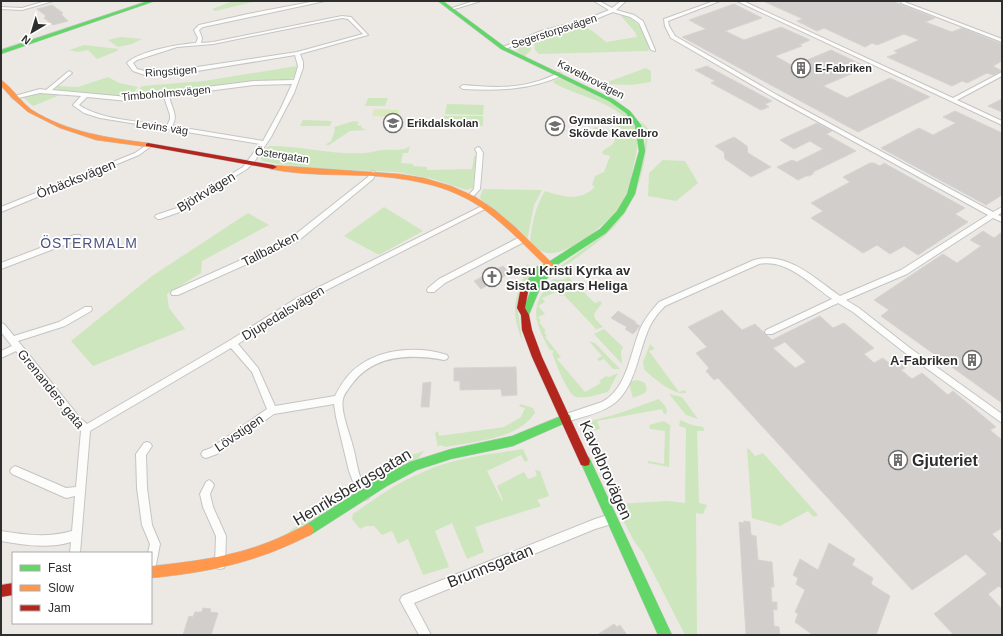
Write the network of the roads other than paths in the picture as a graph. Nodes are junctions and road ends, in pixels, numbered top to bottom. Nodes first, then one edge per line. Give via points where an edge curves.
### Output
1 (51, 1) edge
2 (153, 1) edge
3 (323, 1) edge
4 (440, 1) edge
5 (479, 1) edge
6 (596, 1) edge
7 (624, 1) edge
8 (718, 1) edge
9 (739, 1) edge
10 (903, 2) dead end
11 (1, 8) edge
12 (451, 9) junction
13 (612, 10) junction
14 (1002, 41) edge
15 (198, 44) junction
16 (503, 48) junction
17 (654, 50) dead end
18 (1, 52) edge
19 (297, 53) junction
20 (69, 73) dead end
21 (1002, 74) edge
22 (558, 75) junction
23 (1002, 80) edge
24 (1, 82) edge
25 (295, 82) junction
26 (464, 87) dead end
27 (48, 91) junction
28 (85, 96) junction
29 (166, 96) junction
30 (14, 98) junction
31 (952, 100) junction
32 (959, 103) junction
33 (1002, 123) edge
34 (168, 128) junction
35 (264, 143) junction
36 (148, 146) junction
37 (478, 149) dead end
38 (250, 162) junction
39 (373, 173) junction
40 (470, 197) junction
41 (486, 207) junction
42 (1002, 209) edge
43 (1, 210) edge
44 (993, 214) junction
45 (158, 217) dead end
46 (1002, 220) edge
47 (77, 237) dead end
48 (521, 240) junction
49 (550, 265) junction
50 (1, 266) edge
51 (431, 290) dead end
52 (176, 294) dead end
53 (838, 299) junction
54 (88, 309) dead end
55 (1, 326) edge
56 (769, 332) dead end
57 (232, 343) junction
58 (15, 344) junction
59 (1, 355) edge
60 (444, 358) dead end
61 (338, 399) junction
62 (272, 410) junction
63 (566, 418) junction
64 (1002, 419) edge
65 (86, 429) junction
66 (148, 446) dead end
67 (206, 454) dead end
68 (15, 471) dead end
69 (209, 485) dead end
70 (80, 491) junction
71 (365, 494) junction
72 (611, 519) junction
73 (77, 535) junction
74 (1, 536) edge
75 (75, 552) edge
76 (152, 560) edge
77 (220, 564) junction
78 (152, 572) edge
79 (12, 588) edge
80 (1, 591) edge
81 (425, 635) edge
82 (665, 635) edge

1 - 11 street via 22,9
2 - 18 main road via 84,22
3 - 15 street via 202,26 196,30 200,38
4 - 12 main road, Kavelbrovägen
5 - 12 street
6 - 13 street
7 - 13 street, Segerstorpsvägen
8 - 44 street via 666,20 666,26 673,37
9 - 31 street
10 - 14 street
12 - 16 main road, Kavelbrovägen
13 - 16 street, Segerstorpsvägen via 534,35
13 - 17 street via 632,16 641,22
15 - 19 street, Ringstigen via 168,48 130,63 140,72 156,73
15 - 19 street, Ringstigen via 347,17 366,34
16 - 22 main road, Kavelbrovägen
19 - 25 street, Björkvägen via 300,66
20 - 27 street
21 - 31 street
22 - 26 street via 513,89
22 - 49 main road, Kavelbrovägen via 611,100 628,112 638,126 642,151 631,194 620,213 603,231
23 - 32 street
24 - 30 main road, Östergatan
25 - 29 street, Timboholmsvägen via 254,83
25 - 35 street, Björkvägen
27 - 28 street, Timboholmsvägen
27 - 30 street, Timboholmsvägen via 34,91
28 - 29 street, Timboholmsvägen via 128,99
28 - 34 street, Levins väg via 76,105 86,112 116,120
29 - 34 street via 173,116
30 - 36 main road, Östergatan via 37,115 69,129 96,138
31 - 32 street
32 - 33 street
34 - 35 street, Levins väg
35 - 38 street, Björkvägen
36 - 38 main road, Östergatan
36 - 43 street, Örbäcksvägen via 137,154
37 - 40 street via 480,153 477,190
38 - 39 main road, Östergatan via 296,171
38 - 45 street, Björkvägen via 245,168 186,204 186,207
39 - 40 main road, Östergatan via 427,181
39 - 52 street, Tallbacken via 371,178 295,239
40 - 41 main road, Östergatan
41 - 48 main road, Östergatan
41 - 57 street, Djupedalsvägen via 300,300
42 - 44 street
44 - 46 street
44 - 53 street via 904,272
47 - 50 street
48 - 49 main road, Östergatan
48 - 51 street
49 - 63 main road, Kavelbrovägen via 539,269 524,292 521,308 537,357
53 - 56 street
53 - 63 street via 800,271 784,262 770,259 757,262 664,302 643,332 629,372 616,396 605,404
53 - 64 street
54 - 58 street via 62,324
55 - 58 street, Grenanders gata
57 - 62 street, Lövstigen via 255,370
57 - 65 street, Djupedalsvägen
58 - 59 street
58 - 65 street, Grenanders gata
60 - 61 street via 428,353 416,353 397,354 375,360 356,374
61 - 62 street, Lövstigen
61 - 71 street via 356,481
62 - 67 street, Lövstigen
63 - 71 main road, Henriksbergsgatan via 514,440 434,458 399,473
63 - 72 main road, Kavelbrovägen
65 - 70 street, Grenanders gata
66 - 76 street via 141,454 142,488 147,525 155,544
68 - 70 street via 66,493
69 - 77 street via 206,494 208,507 221,536
70 - 73 street, Grenanders gata
71 - 77 main road, Henriksbergsgatan via 284,544 243,559
72 - 81 street, Brunnsgatan via 406,600
72 - 82 main road, Kavelbrovägen
73 - 74 street via 47,541
73 - 75 street, Grenanders gata
77 - 78 main road, Henriksbergsgatan
79 - 80 main road

